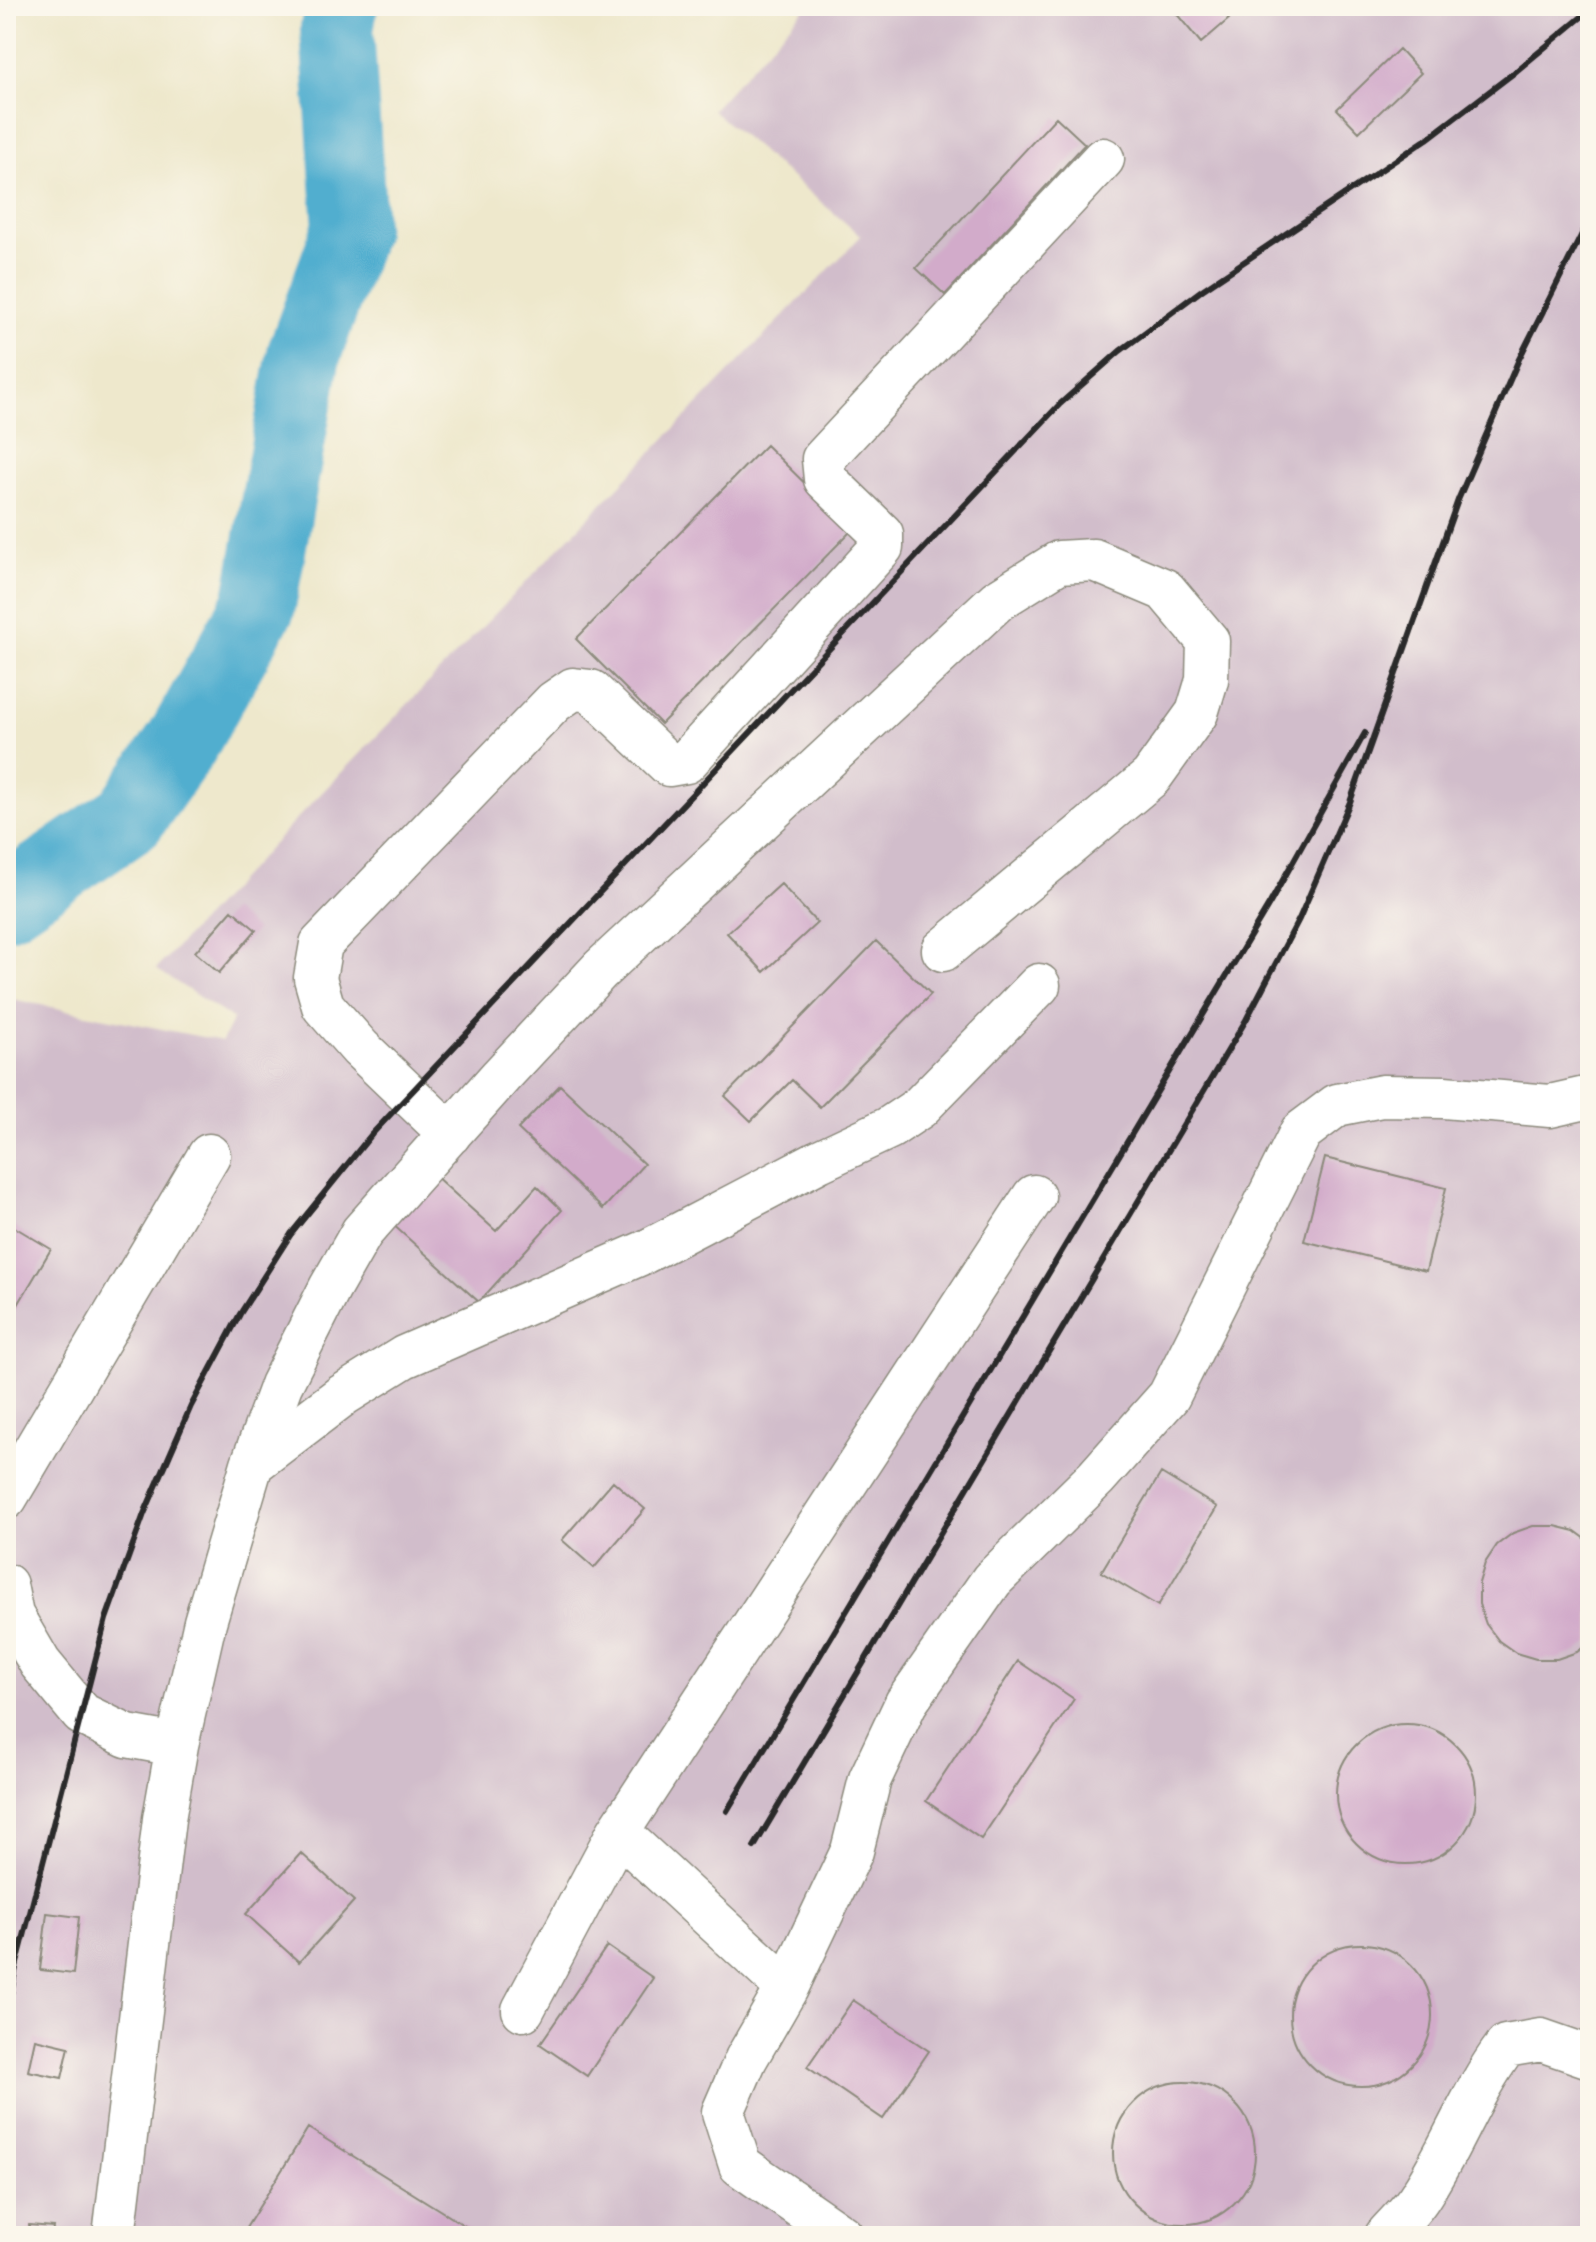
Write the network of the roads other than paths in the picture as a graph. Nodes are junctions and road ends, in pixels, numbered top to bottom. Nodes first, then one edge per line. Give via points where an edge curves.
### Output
1 (1103, 159) dead end
2 (943, 950) dead end
3 (1039, 985) dead end
4 (1590, 1097) edge
5 (450, 1134) junction
6 (209, 1155) dead end
7 (1034, 1196) dead end
8 (252, 1464) junction
9 (6, 1498) edge
10 (6, 1585) edge
11 (177, 1745) junction
12 (618, 1832) junction
13 (787, 1988) junction
14 (523, 2010) dead end
15 (1590, 2057) edge
16 (114, 2236) edge
17 (842, 2236) edge
18 (1386, 2236) edge

1 - 5 lane via 823,459 825,479 882,534 882,547 686,762 669,765 591,691 573,689 554,702 321,944 315,978 323,1006
2 - 5 lane via 1151,777 1197,713 1207,680 1208,641 1165,590 1094,560 1059,562 998,600 600,970
3 - 8 lane via 919,1108 889,1128 645,1252 404,1357 343,1395
4 - 13 lane via 1550,1106 1382,1096 1337,1105 1301,1132 1169,1396 1096,1478 992,1580 906,1703 870,1779 852,1851
5 - 8 lane via 362,1232 281,1385
6 - 9 lane
7 - 12 lane
8 - 11 lane via 205,1622
10 - 11 lane via 12,1615 40,1663 82,1714 127,1736
11 - 16 lane
12 - 13 lane
12 - 14 lane
13 - 17 lane via 723,2112 740,2165
15 - 18 lane via 1541,2040 1506,2046 1486,2072 1421,2196

